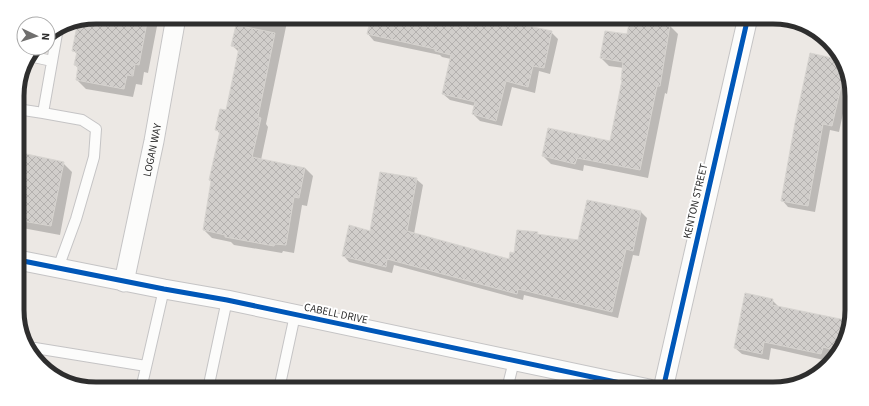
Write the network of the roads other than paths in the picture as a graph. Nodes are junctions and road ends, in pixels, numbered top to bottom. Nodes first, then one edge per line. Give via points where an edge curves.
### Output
1 (175, 24) edge
2 (746, 24) edge
3 (57, 36) edge
4 (35, 57) edge
5 (52, 61) junction
6 (24, 110) edge
7 (43, 113) junction
8 (24, 261) edge
9 (58, 268) junction
10 (124, 282) junction
11 (164, 289) junction
12 (226, 300) junction
13 (294, 315) junction
14 (35, 348) dead end
15 (514, 361) junction
16 (146, 366) junction
17 (142, 382) edge
18 (209, 382) edge
19 (280, 382) edge
20 (509, 382) edge
21 (615, 382) edge
22 (665, 382) edge

1 - 10 street, LOGAN WAY via 154,141
2 - 22 street, KENTON STREET
3 - 5 lane
4 - 5 lane
5 - 7 lane
6 - 7 lane
7 - 9 lane via 82,120 96,129 94,157 76,219
8 - 9 street, CABELL DRIVE
9 - 10 street, CABELL DRIVE
10 - 11 street, CABELL DRIVE
11 - 12 street, CABELL DRIVE
11 - 16 lane
12 - 13 street, CABELL DRIVE
12 - 18 lane
13 - 15 street, CABELL DRIVE
13 - 19 lane
14 - 16 lane
15 - 20 lane
15 - 21 street, CABELL DRIVE
16 - 17 lane

